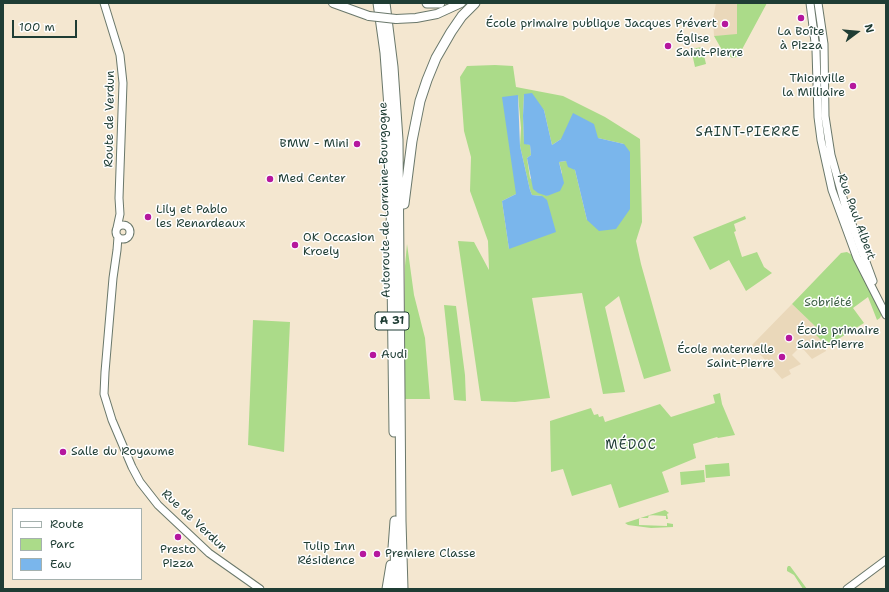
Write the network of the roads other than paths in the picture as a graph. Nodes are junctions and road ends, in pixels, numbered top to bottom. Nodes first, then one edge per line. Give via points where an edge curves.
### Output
1 (104, 3) edge
2 (333, 3) edge
3 (343, 3) edge
4 (378, 3) edge
5 (384, 3) edge
6 (427, 3) edge
7 (440, 3) edge
8 (453, 3) edge
9 (461, 3) edge
10 (475, 3) edge
11 (810, 3) edge
12 (818, 3) edge
13 (369, 14) junction
14 (395, 17) junction
15 (120, 214) junction
16 (125, 225) junction
17 (117, 228) junction
18 (121, 238) junction
19 (399, 252) junction
20 (886, 314) edge
21 (395, 521) junction
22 (886, 560) edge
23 (260, 589) edge
24 (387, 589) edge
25 (396, 589) edge
26 (403, 589) edge
27 (847, 589) edge

1 - 15 main road, Route de Verdun via 123,72
2 - 13 main road
3 - 13 main road
4 - 21 highway, Autoroute de Lorraine-Bourgogne / A 31 via 390,121
5 - 19 highway, Autoroute de Lorraine-Bourgogne / A 31 via 398,140
6 - 7 highway
8 - 14 main road via 423,13
9 - 14 main road via 430,16
10 - 19 highway via 451,32 426,80 412,141 404,195 403,245
11 - 20 main road, Rue Paul Albert via 816,50 818,117 832,190 857,258
12 - 20 main road, Rue Paul Albert via 824,44 825,116 831,155 844,205
13 - 14 main road
15 - 16 main road, Route de Verdun
15 - 17 main road, Route de Verdun
16 - 17 main road
16 - 18 main road via 130,233 128,237
17 - 18 main road via 116,233
18 - 23 main road, Rue de Verdun via 117,250 110,305 104,394 127,457 140,482 169,516 209,553
19 - 26 highway, Autoroute de Lorraine-Bourgogne / A 31
21 - 24 highway
21 - 25 highway, Autoroute de Lorraine-Bourgogne / A 31
22 - 27 main road

